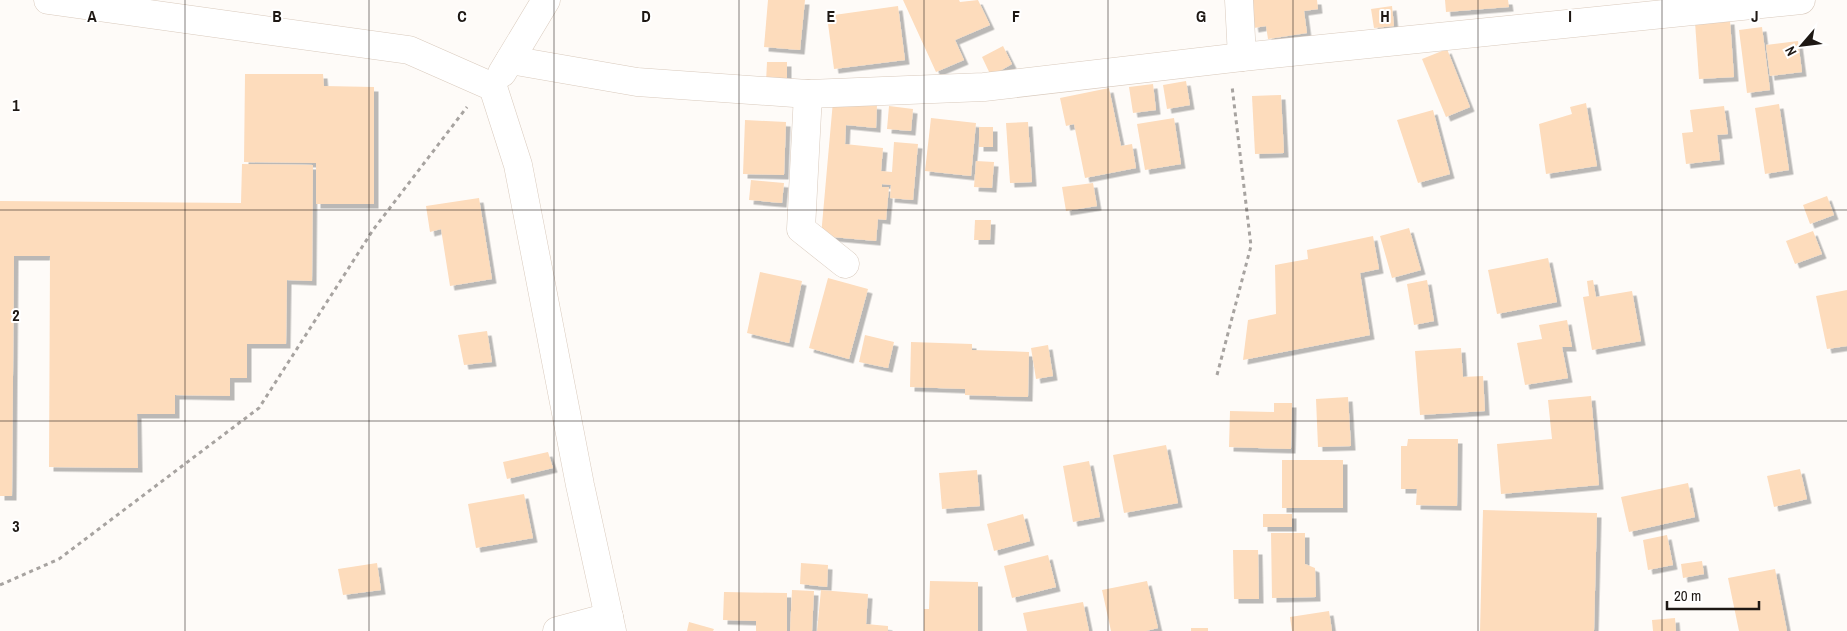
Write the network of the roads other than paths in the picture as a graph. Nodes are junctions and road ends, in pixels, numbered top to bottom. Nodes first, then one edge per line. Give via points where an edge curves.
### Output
1 (48, 0) edge
2 (546, 0) edge
3 (1239, 0) edge
4 (1801, 0) edge
5 (1566, 12) edge
6 (1235, 58) junction
7 (510, 60) junction
8 (493, 87) junction
9 (808, 94) junction
10 (845, 264) dead end
11 (611, 624) edge
12 (557, 631) edge

1 - 8 street via 408,50
2 - 7 street
3 - 6 street
4 - 5 street
5 - 6 street
6 - 9 street via 984,87
7 - 8 street
7 - 9 street via 637,82
8 - 11 street via 518,166 580,485
9 - 10 street via 801,230
11 - 12 street

